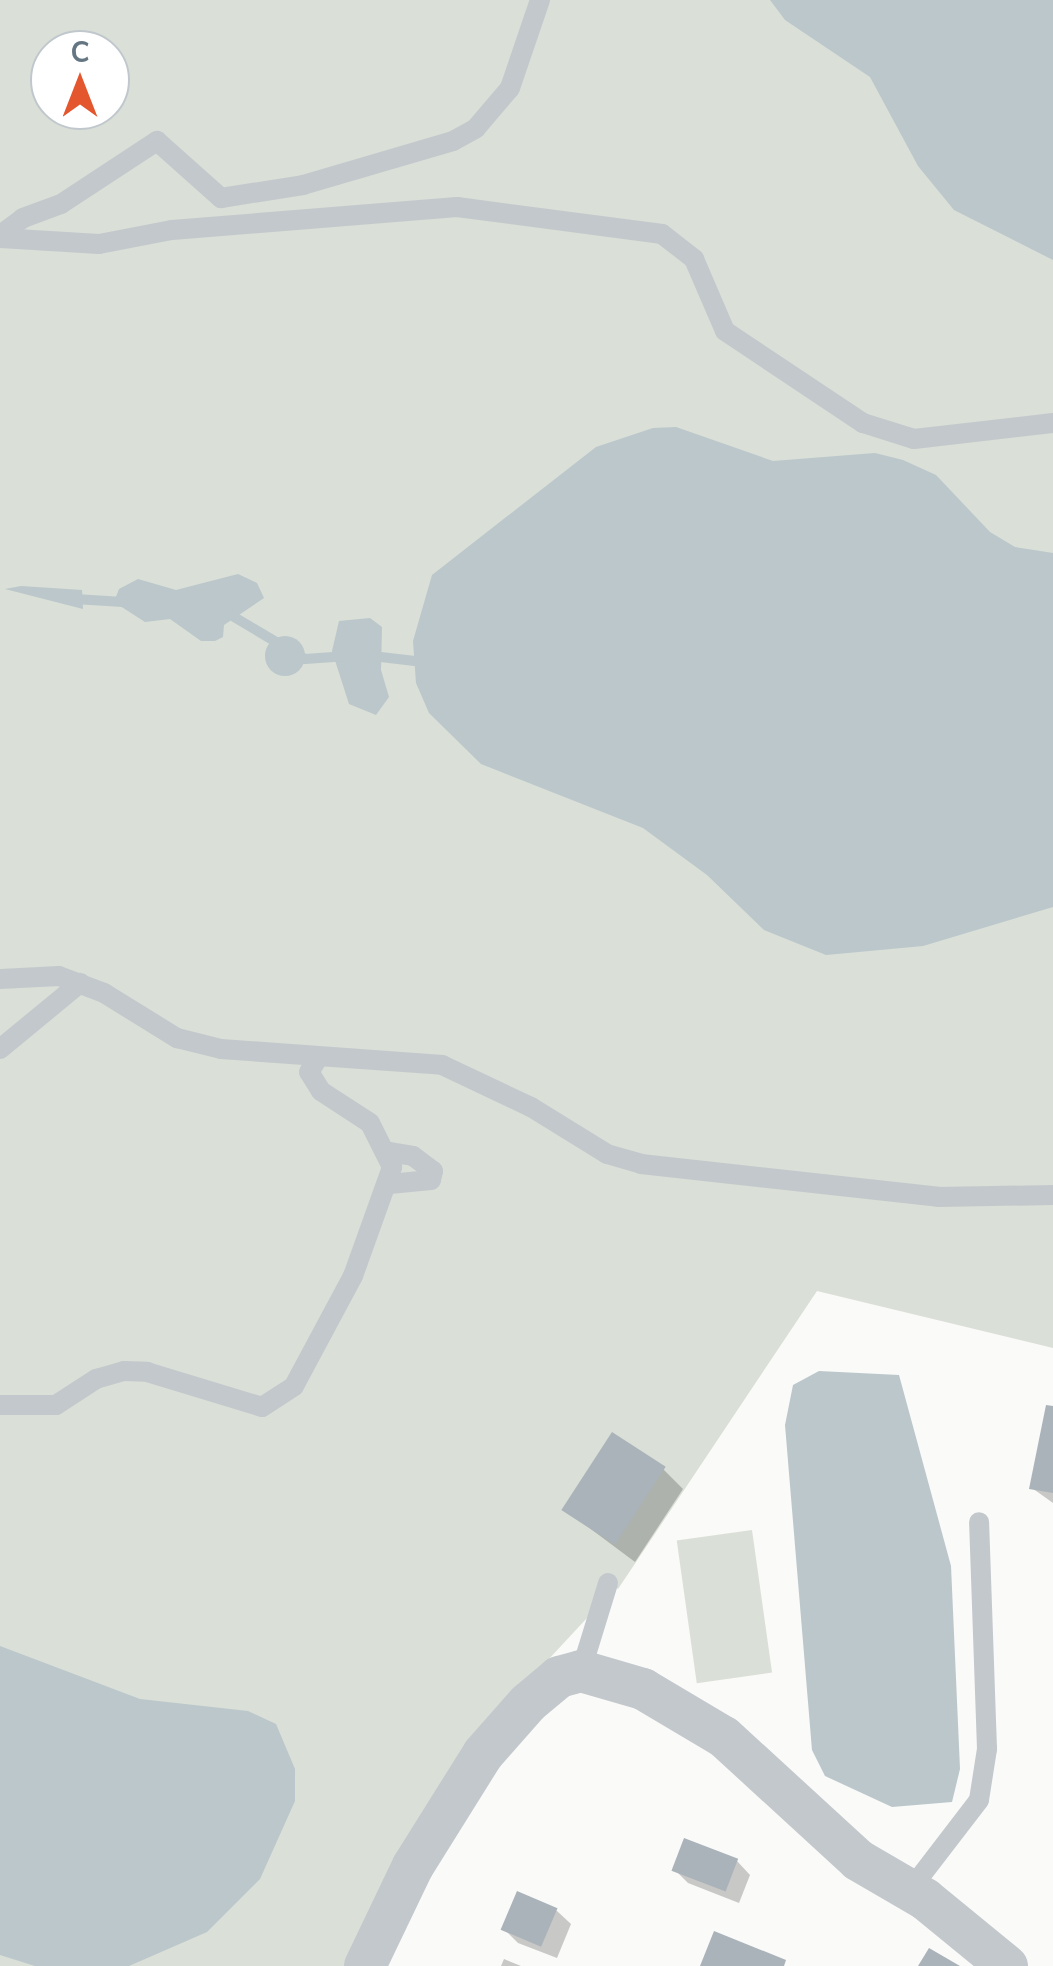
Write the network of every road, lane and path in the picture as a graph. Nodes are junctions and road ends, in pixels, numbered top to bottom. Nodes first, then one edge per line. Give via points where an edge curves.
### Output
1 (540, 0) edge
2 (0, 236) edge
3 (1053, 422) edge
4 (0, 979) edge
5 (80, 982) junction
6 (0, 1049) edge
7 (318, 1058) junction
8 (388, 1152) junction
9 (388, 1184) junction
10 (1053, 1196) edge
11 (0, 1404) edge
12 (979, 1522) dead end
13 (608, 1583) dead end
14 (582, 1672) junction
15 (910, 1890) junction
16 (366, 1966) edge
17 (1007, 1966) edge

1 - 2 lane via 510,88 476,128 453,140 303,186 221,198 157,140
2 - 3 lane via 100,244 200,227 457,207 662,234 694,259 726,331 863,423 914,439
4 - 5 lane via 32,972
5 - 6 lane
5 - 7 lane via 178,1038
7 - 8 lane via 309,1072 321,1091 370,1124
7 - 10 lane via 442,1065 532,1107 608,1154 640,1164 938,1197
8 - 9 lane
8 - 9 lane via 413,1156 433,1171 432,1180 415,1185
9 - 11 lane via 353,1276 294,1386 277,1402 262,1407 124,1371 96,1379 56,1405
12 - 15 lane via 986,1748 979,1800
13 - 14 lane
14 - 15 street via 642,1689 724,1737 858,1860
14 - 16 street via 560,1677 528,1703 483,1754 413,1866
15 - 17 street

